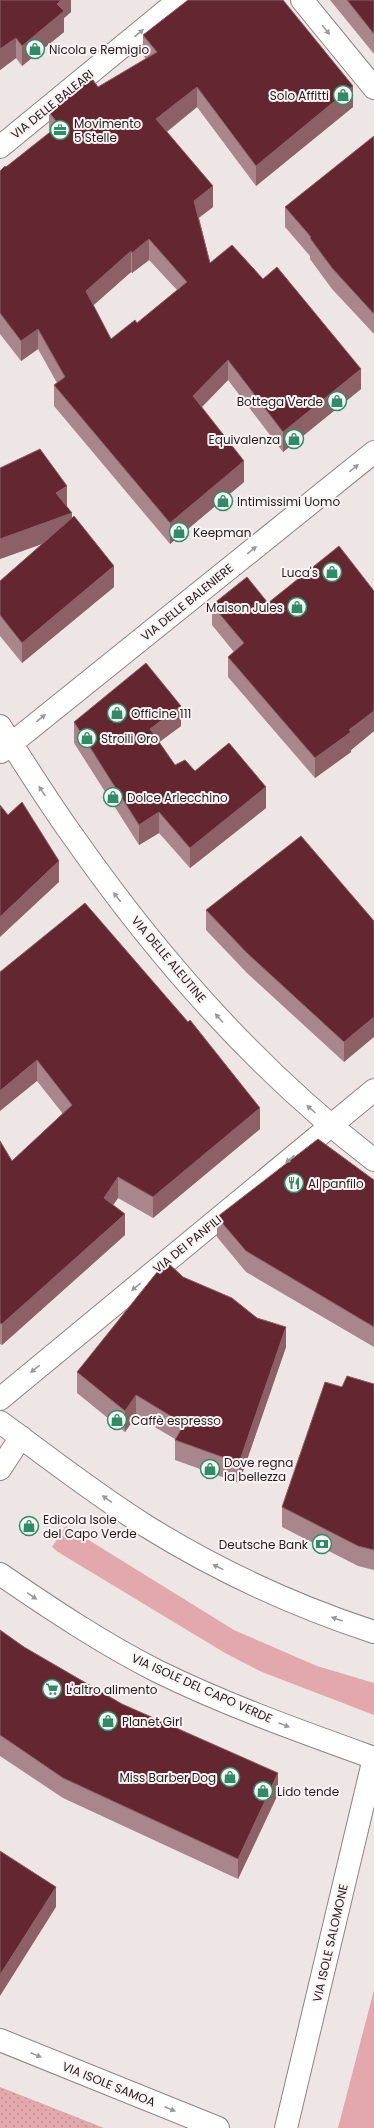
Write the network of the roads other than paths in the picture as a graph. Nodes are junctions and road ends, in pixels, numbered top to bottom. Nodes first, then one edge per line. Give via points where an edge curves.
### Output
1 (179, 0) edge
2 (302, 0) edge
3 (374, 88) edge
4 (0, 147) edge
5 (374, 452) edge
6 (4, 740) edge
7 (374, 1090) edge
8 (330, 1126) junction
9 (374, 1160) edge
10 (0, 1399) edge
11 (0, 1422) edge
12 (21, 1437) junction
13 (0, 1469) edge
14 (0, 1574) edge
15 (374, 1632) edge
16 (374, 1758) edge
17 (0, 2040) edge
18 (218, 2128) edge
19 (286, 2128) edge

4 -> 1 street, VIA DELLE BALEARI
2 -> 3 street
6 -> 5 street, VIA DELLE BALENIERE
8 -> 6 street, VIA DELLE ALEUTINE via 241,1042 164,954 94,867
7 - 8 street, VIA DEI PANFILI
8 - 9 street, VIA DELLE ALEUTINE
8 -> 10 street, VIA DEI PANFILI
11 - 12 street
12 - 13 street
15 -> 12 street via 283,1598 204,1560 144,1525
14 -> 16 street, VIA ISOLE DEL CAPO VERDE via 79,1628 158,1671 291,1728
16 - 19 street, VIA ISOLE SALOMONE
17 -> 18 street, VIA ISOLE SAMOA

